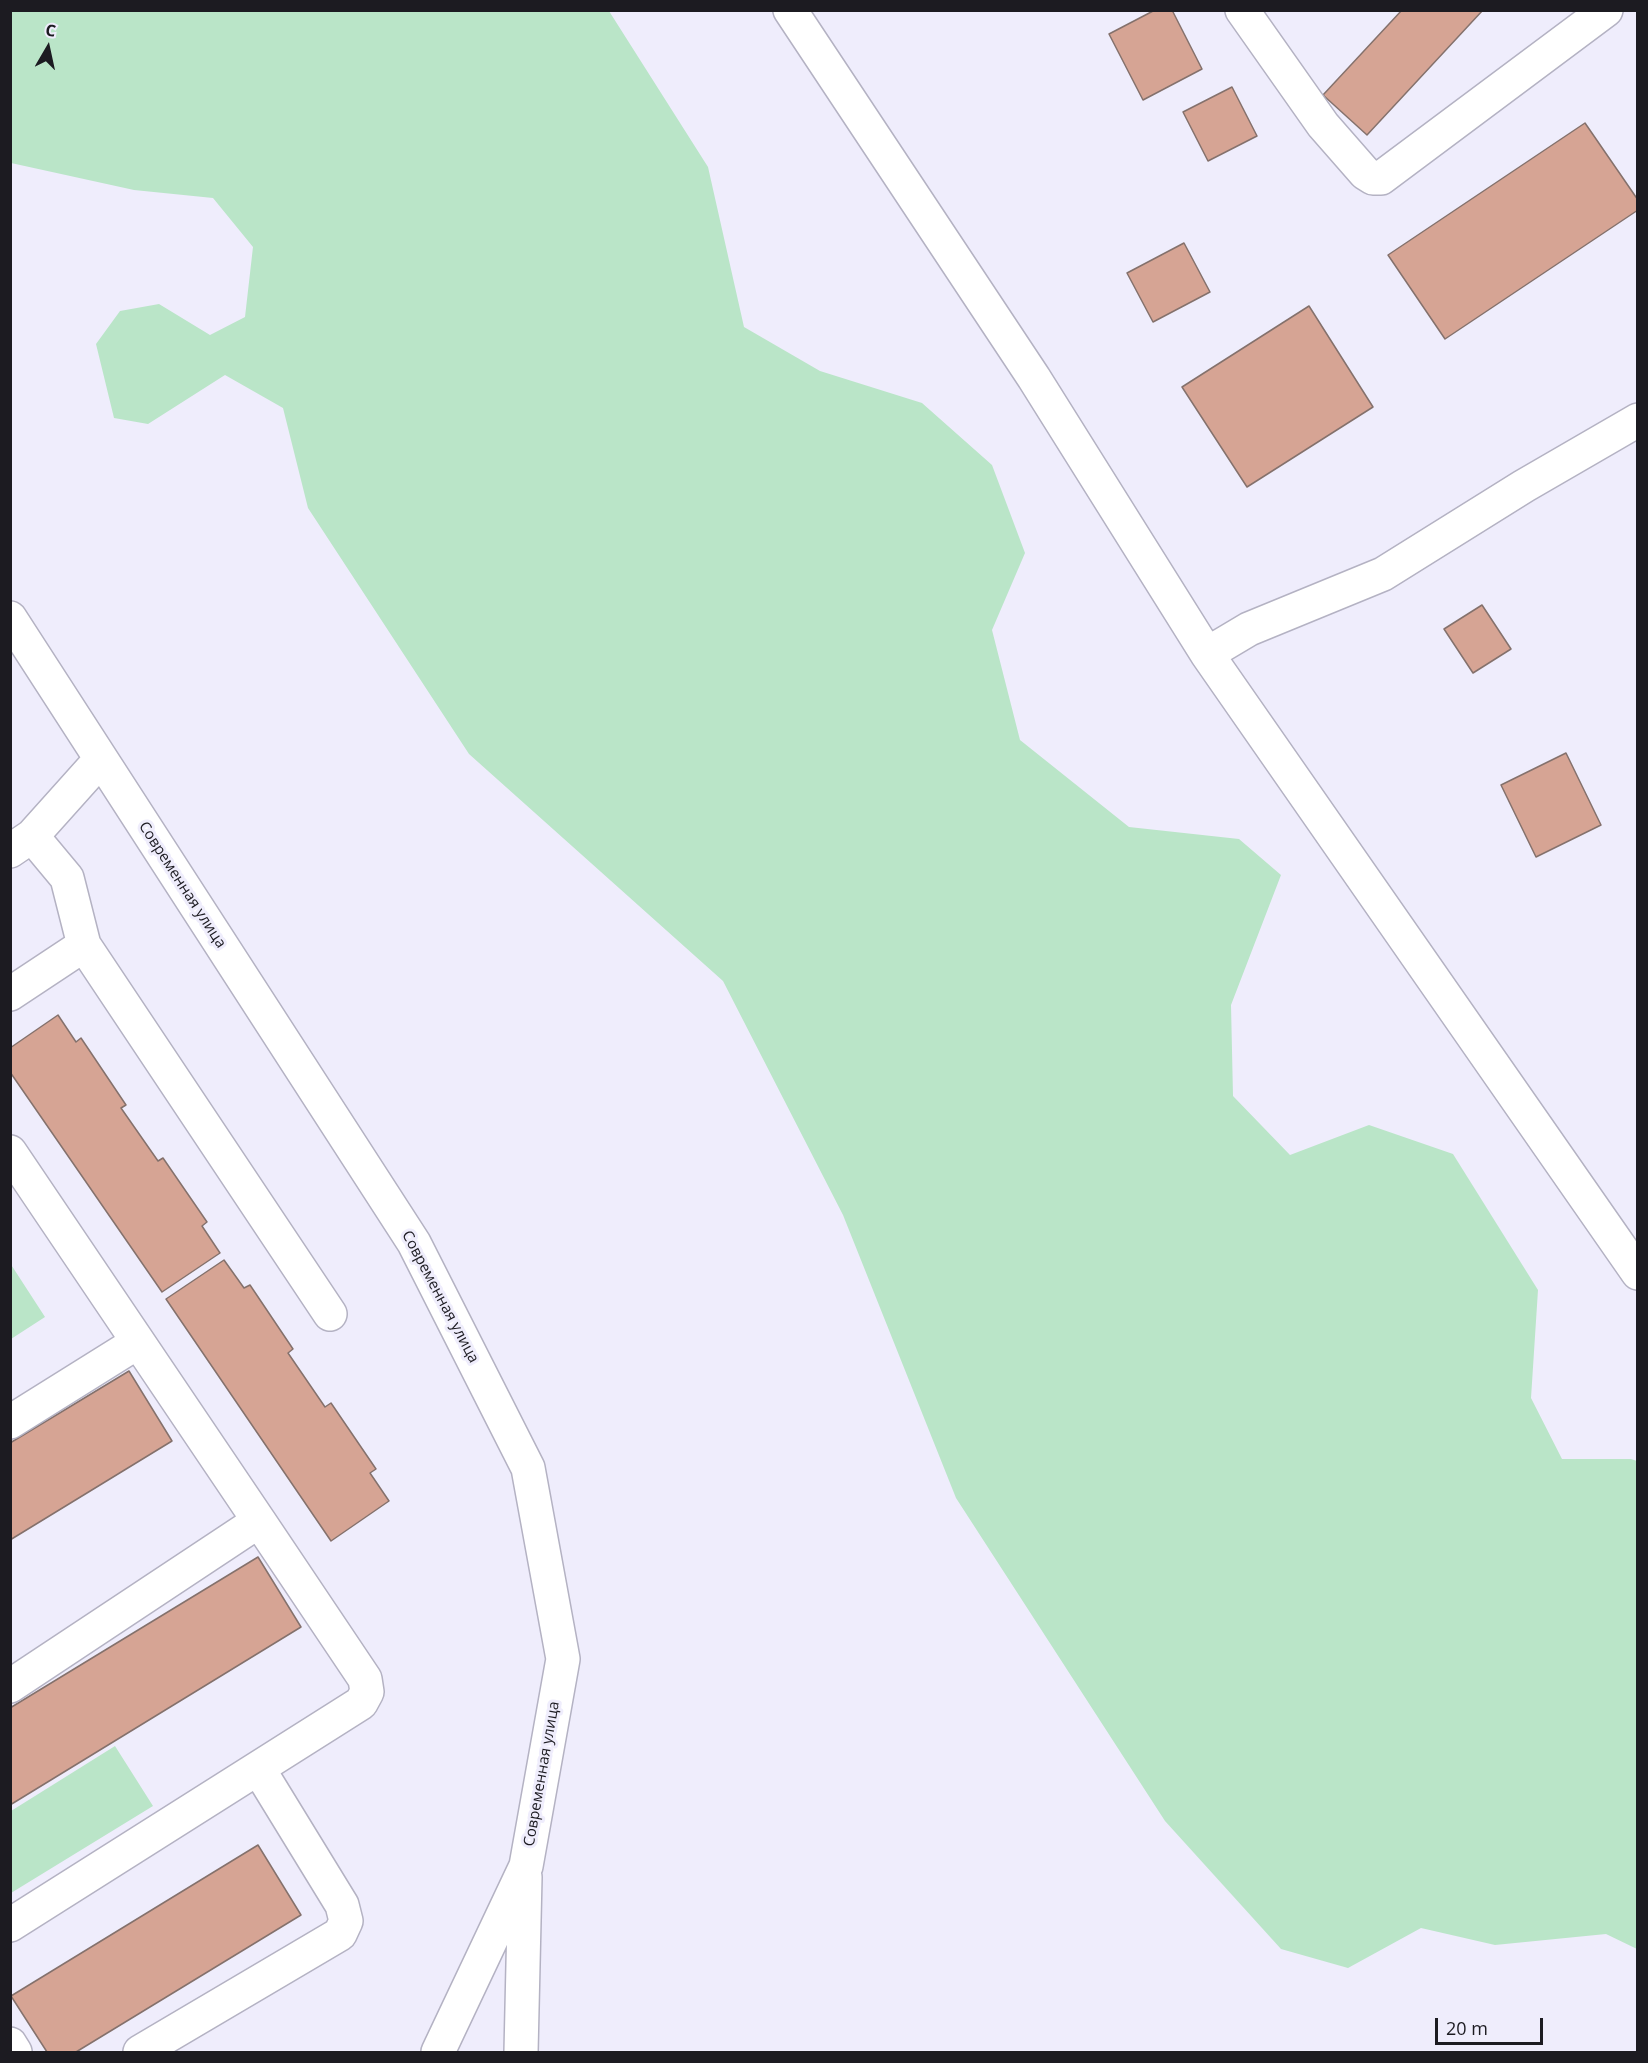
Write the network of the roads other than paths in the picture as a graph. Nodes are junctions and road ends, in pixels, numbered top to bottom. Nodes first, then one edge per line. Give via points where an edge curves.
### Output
1 (790, 10) edge
2 (1242, 10) edge
3 (1606, 10) edge
4 (1638, 420) edge
5 (10, 618) edge
6 (1207, 654) junction
7 (101, 759) junction
8 (21, 843) edge
9 (84, 945) junction
10 (10, 994) edge
11 (10, 1152) edge
12 (1638, 1273) edge
13 (330, 1314) dead end
14 (138, 1342) junction
15 (10, 1422) edge
16 (259, 1521) junction
17 (10, 1686) edge
18 (258, 1768) junction
19 (526, 1866) junction
20 (10, 1925) edge
21 (10, 2044) edge
22 (15, 2052) edge
23 (140, 2052) edge
24 (438, 2052) edge
25 (521, 2052) edge

1 - 6 street via 1034,378
2 - 3 street via 1323,125 1365,173 1381,178
4 - 6 street via 1383,574 1249,629
5 - 7 street, Современная улица
6 - 12 street
7 - 8 street
7 - 19 street, Современная улица via 414,1243 528,1468 563,1659
8 - 9 street via 67,878
9 - 10 street
9 - 13 street
11 - 14 street
14 - 15 street
14 - 16 street
16 - 17 street
16 - 18 street via 365,1679 367,1692 360,1703
18 - 20 street
18 - 23 street via 342,1905 346,1920 340,1934
19 - 24 street, Современная улица
19 - 25 street
21 - 22 street

